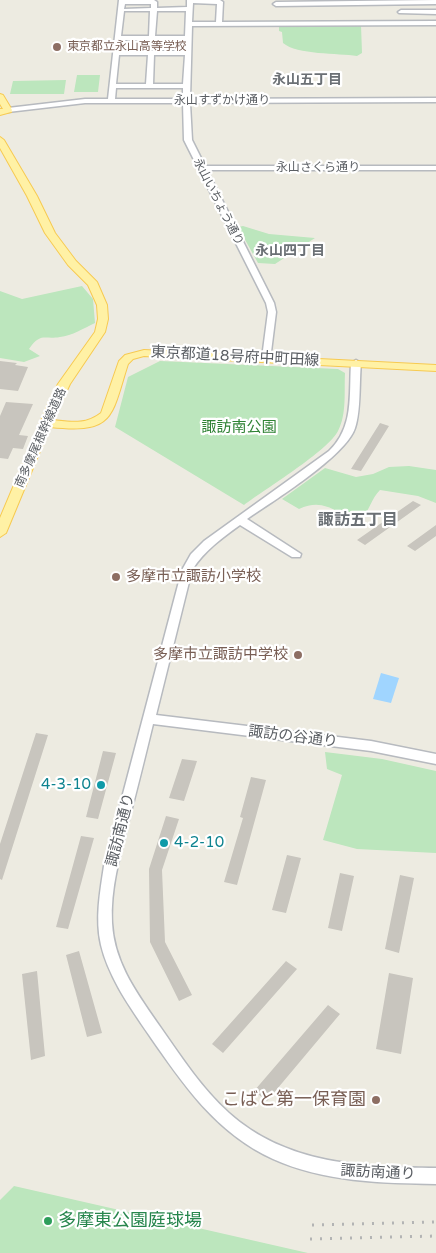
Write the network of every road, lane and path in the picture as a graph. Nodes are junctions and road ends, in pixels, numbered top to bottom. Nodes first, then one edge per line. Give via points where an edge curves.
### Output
1 (190, 0) edge
2 (353, 1) edge
3 (415, 1) edge
4 (276, 2) edge
5 (400, 2) junction
6 (436, 2) edge
7 (122, 4) edge
8 (190, 9) junction
9 (154, 10) junction
10 (402, 12) junction
11 (436, 12) edge
12 (220, 23) junction
13 (277, 23) junction
14 (404, 23) junction
15 (436, 23) edge
16 (189, 24) junction
17 (118, 38) junction
18 (152, 38) junction
19 (189, 38) junction
20 (116, 53) junction
21 (151, 53) junction
22 (188, 53) junction
23 (112, 86) junction
24 (148, 86) junction
25 (187, 86) junction
26 (0, 97) edge
27 (186, 100) junction
28 (436, 100) edge
29 (110, 101) junction
30 (4, 111) edge
31 (0, 140) edge
32 (201, 168) junction
33 (436, 168) edge
34 (267, 358) junction
35 (356, 363) junction
36 (436, 368) edge
37 (46, 422) junction
38 (239, 519) junction
39 (0, 533) edge
40 (296, 554) dead end
41 (149, 719) junction
42 (436, 759) edge
43 (436, 1176) edge

1 - 8 street, 永山いちょう通り
1 - 12 street via 220,2
2 - 4 street
2 - 5 street
3 - 5 street
3 - 6 street
4 - 13 street
5 - 10 street
7 - 9 street via 154,2
7 - 17 street
8 - 9 street
8 - 16 street, 永山いちょう通り
9 - 18 street
10 - 11 street
10 - 14 street
12 - 13 street
12 - 16 street
13 - 14 street
14 - 15 street
16 - 19 street, 永山いちょう通り
17 - 18 street
17 - 20 street
18 - 19 street
19 - 22 street, 永山いちょう通り
20 - 21 street
20 - 23 street
21 - 22 street
21 - 24 street
22 - 25 street, 永山いちょう通り
23 - 24 street
23 - 29 street
24 - 25 street
25 - 27 street, 永山いちょう通り
26 - 30 main road
27 - 28 street, 永山すずかけ通り
27 - 29 street, 永山すずかけ通り
27 - 32 street, 永山いちょう通り via 188,140
29 - 30 street, 永山すずかけ通り via 58,103
31 - 37 main road, 南多摩尾根幹線道路 via 50,233 93,284 102,306 100,332 64,384
32 - 33 street, 永山さくら通り
32 - 34 street, 永山いちょう通り via 270,304
34 - 35 main road, 東京都道18号府中町田線
34 - 37 main road, 東京都道18号府中町田線 via 154,352 135,354 123,363 102,419 78,426
35 - 36 main road, 東京都道18号府中町田線
35 - 38 street, 諏訪南通り via 352,423 343,442
37 - 39 main road, 南多摩尾根幹線道路
38 - 40 street
38 - 41 street, 諏訪南通り via 201,550 187,570
41 - 42 street, 諏訪の谷通り via 370,746
41 - 43 street, 諏訪南通り via 111,866 105,902 109,946 130,994 207,1103 247,1136 277,1154 340,1172

